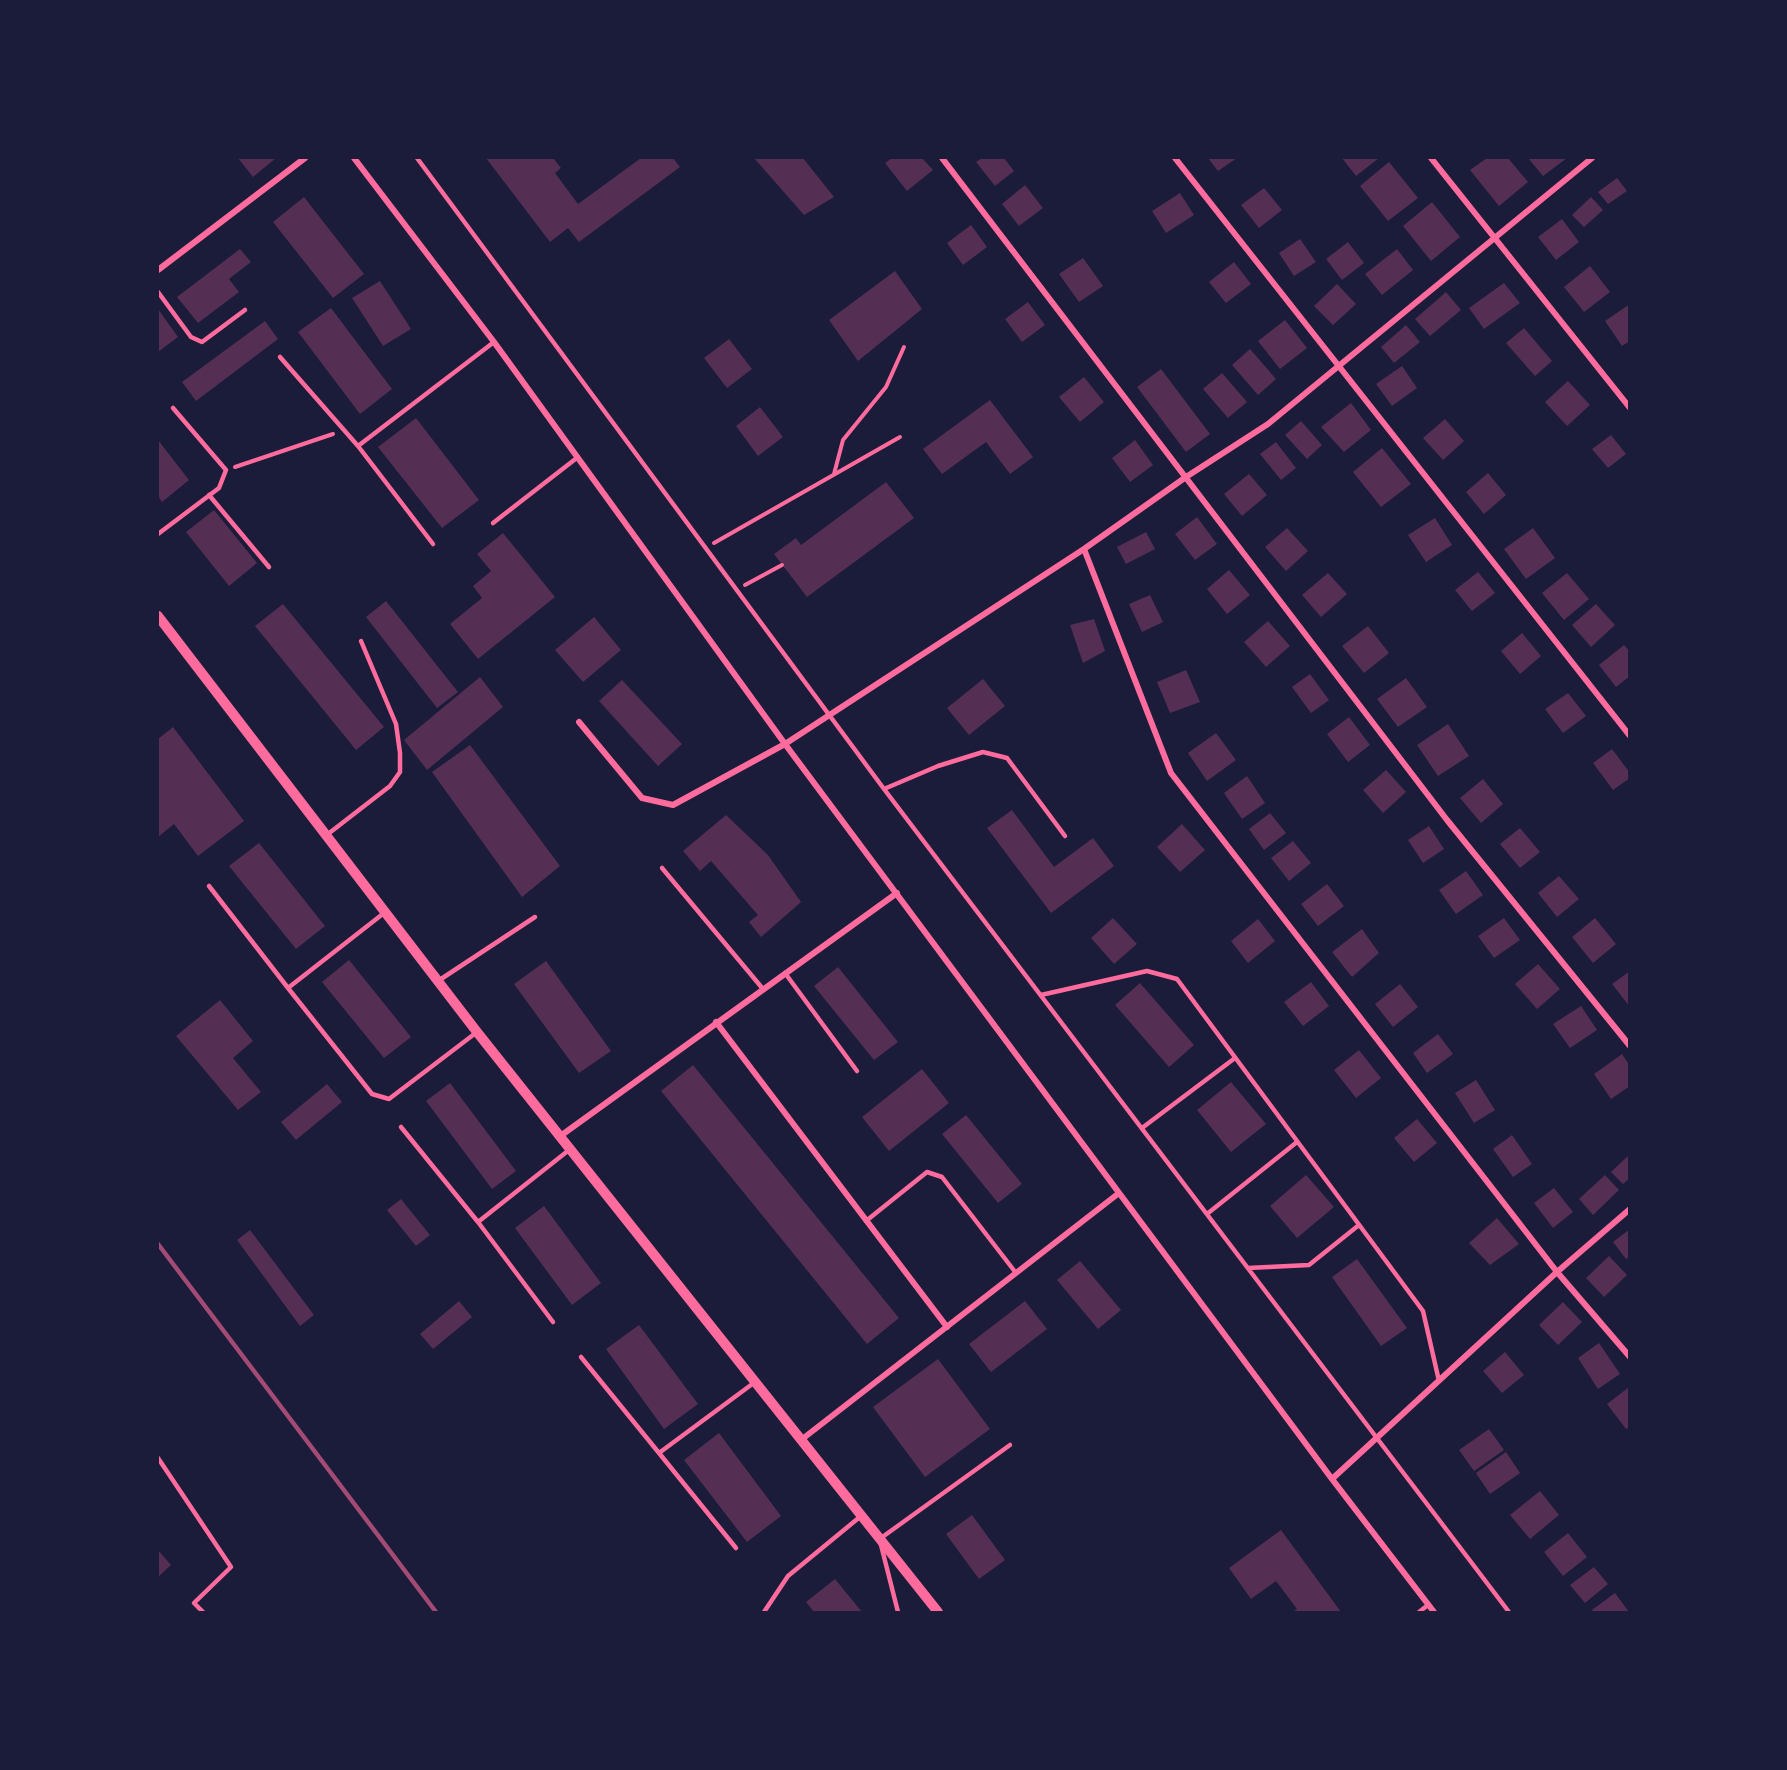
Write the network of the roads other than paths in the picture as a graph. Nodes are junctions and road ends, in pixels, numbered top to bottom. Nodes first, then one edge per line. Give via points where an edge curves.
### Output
1 (305, 158) edge
2 (354, 158) edge
3 (417, 158) edge
4 (942, 158) edge
5 (1175, 158) edge
6 (1431, 158) edge
7 (1592, 158) edge
8 (1494, 237) junction
9 (158, 270) edge
10 (158, 292) edge
11 (244, 310) dead end
12 (494, 342) junction
13 (280, 357) dead end
14 (1340, 364) junction
15 (173, 408) dead end
16 (1629, 408) edge
17 (358, 446) junction
18 (578, 457) junction
19 (1186, 477) junction
20 (209, 495) junction
21 (493, 523) dead end
22 (158, 534) edge
23 (433, 544) dead end
24 (1084, 549) junction
25 (269, 567) dead end
26 (158, 616) edge
27 (361, 641) dead end
28 (829, 715) junction
29 (579, 722) dead end
30 (1629, 736) edge
31 (785, 744) junction
32 (884, 789) junction
33 (327, 835) junction
34 (1065, 836) dead end
35 (662, 868) dead end
36 (209, 886) dead end
37 (897, 893) junction
38 (386, 911) junction
39 (535, 917) dead end
40 (785, 973) junction
41 (438, 981) junction
42 (288, 988) junction
43 (763, 988) junction
44 (1041, 995) junction
45 (716, 1022) junction
46 (477, 1032) junction
47 (1629, 1046) edge
48 (1235, 1058) junction
49 (857, 1071) dead end
50 (401, 1126) dead end
51 (1142, 1128) junction
52 (559, 1137) junction
53 (1297, 1142) junction
54 (569, 1150) junction
55 (1119, 1193) junction
56 (1629, 1209) edge
57 (1207, 1214) junction
58 (866, 1221) junction
59 (478, 1222) junction
60 (1359, 1225) junction
61 (1248, 1268) junction
62 (1557, 1272) junction
63 (1016, 1273) junction
64 (553, 1322) dead end
65 (946, 1327) junction
66 (581, 1357) dead end
67 (1629, 1357) edge
68 (1438, 1381) junction
69 (755, 1382) junction
70 (1377, 1438) junction
71 (801, 1440) junction
72 (1010, 1445) dead end
73 (659, 1453) junction
74 (158, 1458) edge
75 (1332, 1479) junction
76 (861, 1516) junction
77 (880, 1539) junction
78 (736, 1548) dead end
79 (1428, 1605) junction
80 (203, 1612) edge
81 (764, 1612) edge
82 (898, 1612) edge
83 (938, 1612) edge
84 (1419, 1612) edge
85 (1434, 1612) edge
86 (1509, 1612) edge

1 - 9 street
2 - 12 street
3 - 28 lane
4 - 19 street
5 - 14 street
6 - 8 street
7 - 8 street
8 - 14 street
8 - 16 street
10 - 11 lane via 191,337 202,342
12 - 17 lane
12 - 18 street
13 - 17 lane
14 - 19 street via 1268,424
14 - 30 street
15 - 20 lane via 225,470 219,488
17 - 23 lane
18 - 21 lane
18 - 31 street
19 - 24 street
19 - 47 street via 1448,820
20 - 22 lane
20 - 25 lane
24 - 28 street
24 - 62 street via 1171,773
26 - 33 street
27 - 33 lane via 396,724 400,772 390,786
28 - 31 street
28 - 32 lane
29 - 31 street via 642,798 673,805
31 - 37 street
32 - 34 lane via 983,752 1007,758
32 - 44 lane
33 - 38 street
35 - 43 lane
36 - 42 lane
37 - 40 street
37 - 55 street
38 - 41 street
38 - 42 lane
39 - 41 lane
40 - 43 street
40 - 49 lane
41 - 46 street
42 - 46 lane via 372,1094 389,1099
43 - 45 street
44 - 48 lane via 1147,971 1177,979
44 - 51 lane
45 - 52 street
45 - 58 street
46 - 52 street
48 - 51 lane
48 - 53 lane
50 - 59 lane
51 - 57 lane
52 - 54 street
53 - 57 lane
53 - 60 lane
54 - 59 lane
54 - 69 street
55 - 63 street
55 - 75 street
56 - 62 street
57 - 61 lane
58 - 63 lane via 927,1172 942,1177
58 - 65 street
59 - 64 lane
60 - 61 lane via 1309,1265
60 - 68 lane via 1423,1311
61 - 70 lane
62 - 67 street
62 - 68 street
63 - 65 street
65 - 71 street
66 - 73 lane
68 - 70 street
69 - 71 street
69 - 73 lane
70 - 75 street
70 - 86 lane
71 - 76 street
72 - 77 lane
73 - 78 lane
74 - 80 lane via 231,1567 194,1604
75 - 79 street
76 - 77 street
76 - 81 lane via 788,1576
77 - 82 lane
77 - 83 street
79 - 84 lane
79 - 85 street

